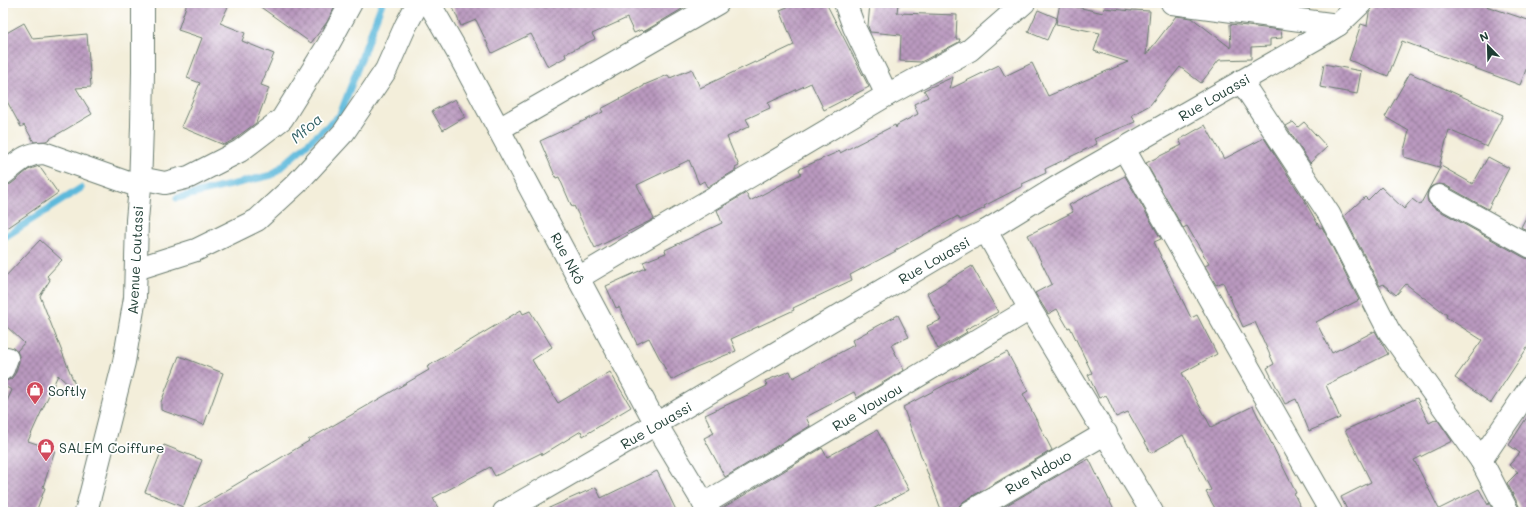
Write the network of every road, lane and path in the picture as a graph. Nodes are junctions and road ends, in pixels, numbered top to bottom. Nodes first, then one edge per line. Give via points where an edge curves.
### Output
1 (143, 3) edge
2 (351, 3) edge
3 (418, 3) edge
4 (429, 3) edge
5 (718, 3) edge
6 (845, 3) edge
7 (1024, 3) edge
8 (1172, 3) edge
9 (1361, 3) edge
10 (1338, 25) junction
11 (1241, 81) junction
12 (887, 95) junction
13 (499, 129) junction
14 (1124, 149) junction
15 (3, 174) edge
16 (140, 183) junction
17 (1439, 196) dead end
18 (986, 231) junction
19 (1531, 247) edge
20 (136, 269) junction
21 (578, 278) junction
22 (1030, 309) junction
23 (1531, 386) edge
24 (656, 424) junction
25 (1106, 433) junction
26 (1481, 460) junction
27 (706, 508) edge
28 (86, 512) edge
29 (504, 512) edge
30 (970, 512) edge
31 (1152, 512) edge
32 (1331, 512) edge
33 (1508, 512) edge

1 - 16 street, Avenue Loutassi via 144,71
2 - 16 street via 282,119 240,151 189,177 165,183
3 - 20 street via 386,70 344,132 296,184 257,220 196,250
4 - 13 street, Rue Nkô
5 - 13 street
6 - 12 street
7 - 12 street via 970,50
8 - 10 street
9 - 10 street, Rue Louassi
10 - 11 street, Rue Louassi
11 - 14 street, Rue Louassi
11 - 26 street via 1329,214 1389,331
12 - 21 street
13 - 21 street, Rue Nkô
14 - 18 street, Rue Louassi
14 - 32 street
15 - 16 street via 27,155 44,153
16 - 20 street, Avenue Loutassi
17 - 19 street
18 - 22 street
18 - 24 street, Rue Louassi
20 - 28 street, Avenue Loutassi via 135,298 124,362
21 - 24 street, Rue Nkô
22 - 25 street
22 - 27 street, Rue Vouvou
23 - 26 street
24 - 27 street, Rue Nkô
24 - 29 street, Rue Louassi
25 - 30 street, Rue Ndouo
25 - 31 street
26 - 33 street

